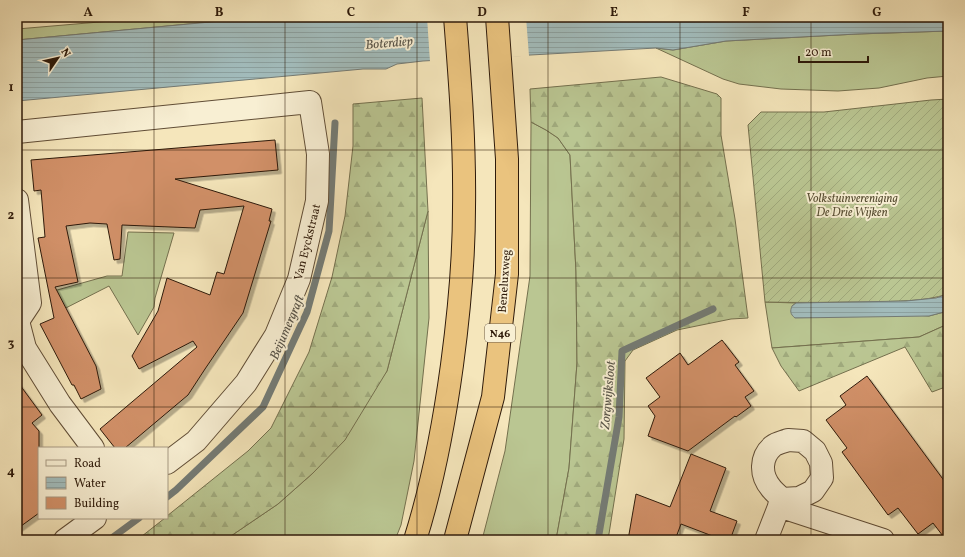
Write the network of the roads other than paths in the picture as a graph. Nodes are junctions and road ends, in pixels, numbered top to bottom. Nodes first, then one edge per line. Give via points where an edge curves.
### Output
1 (455, 17) edge
2 (497, 17) edge
3 (17, 132) edge
4 (17, 200) edge
5 (92, 447) edge
6 (168, 462) edge
7 (93, 519) edge
8 (65, 540) edge
9 (416, 540) edge
10 (455, 540) edge
11 (766, 540) edge
12 (883, 540) edge

1 - 9 highway via 464,168 463,252 456,337 444,418
2 - 10 highway, Beneluxweg / N46 via 507,159 507,274 493,397
3 - 6 street, Van Eyckstraat via 310,102 318,154 317,201 299,279 276,335 246,383 196,441
4 - 5 street via 30,303 18,321 25,348 60,404
7 - 8 street
11 - 12 street via 780,503

